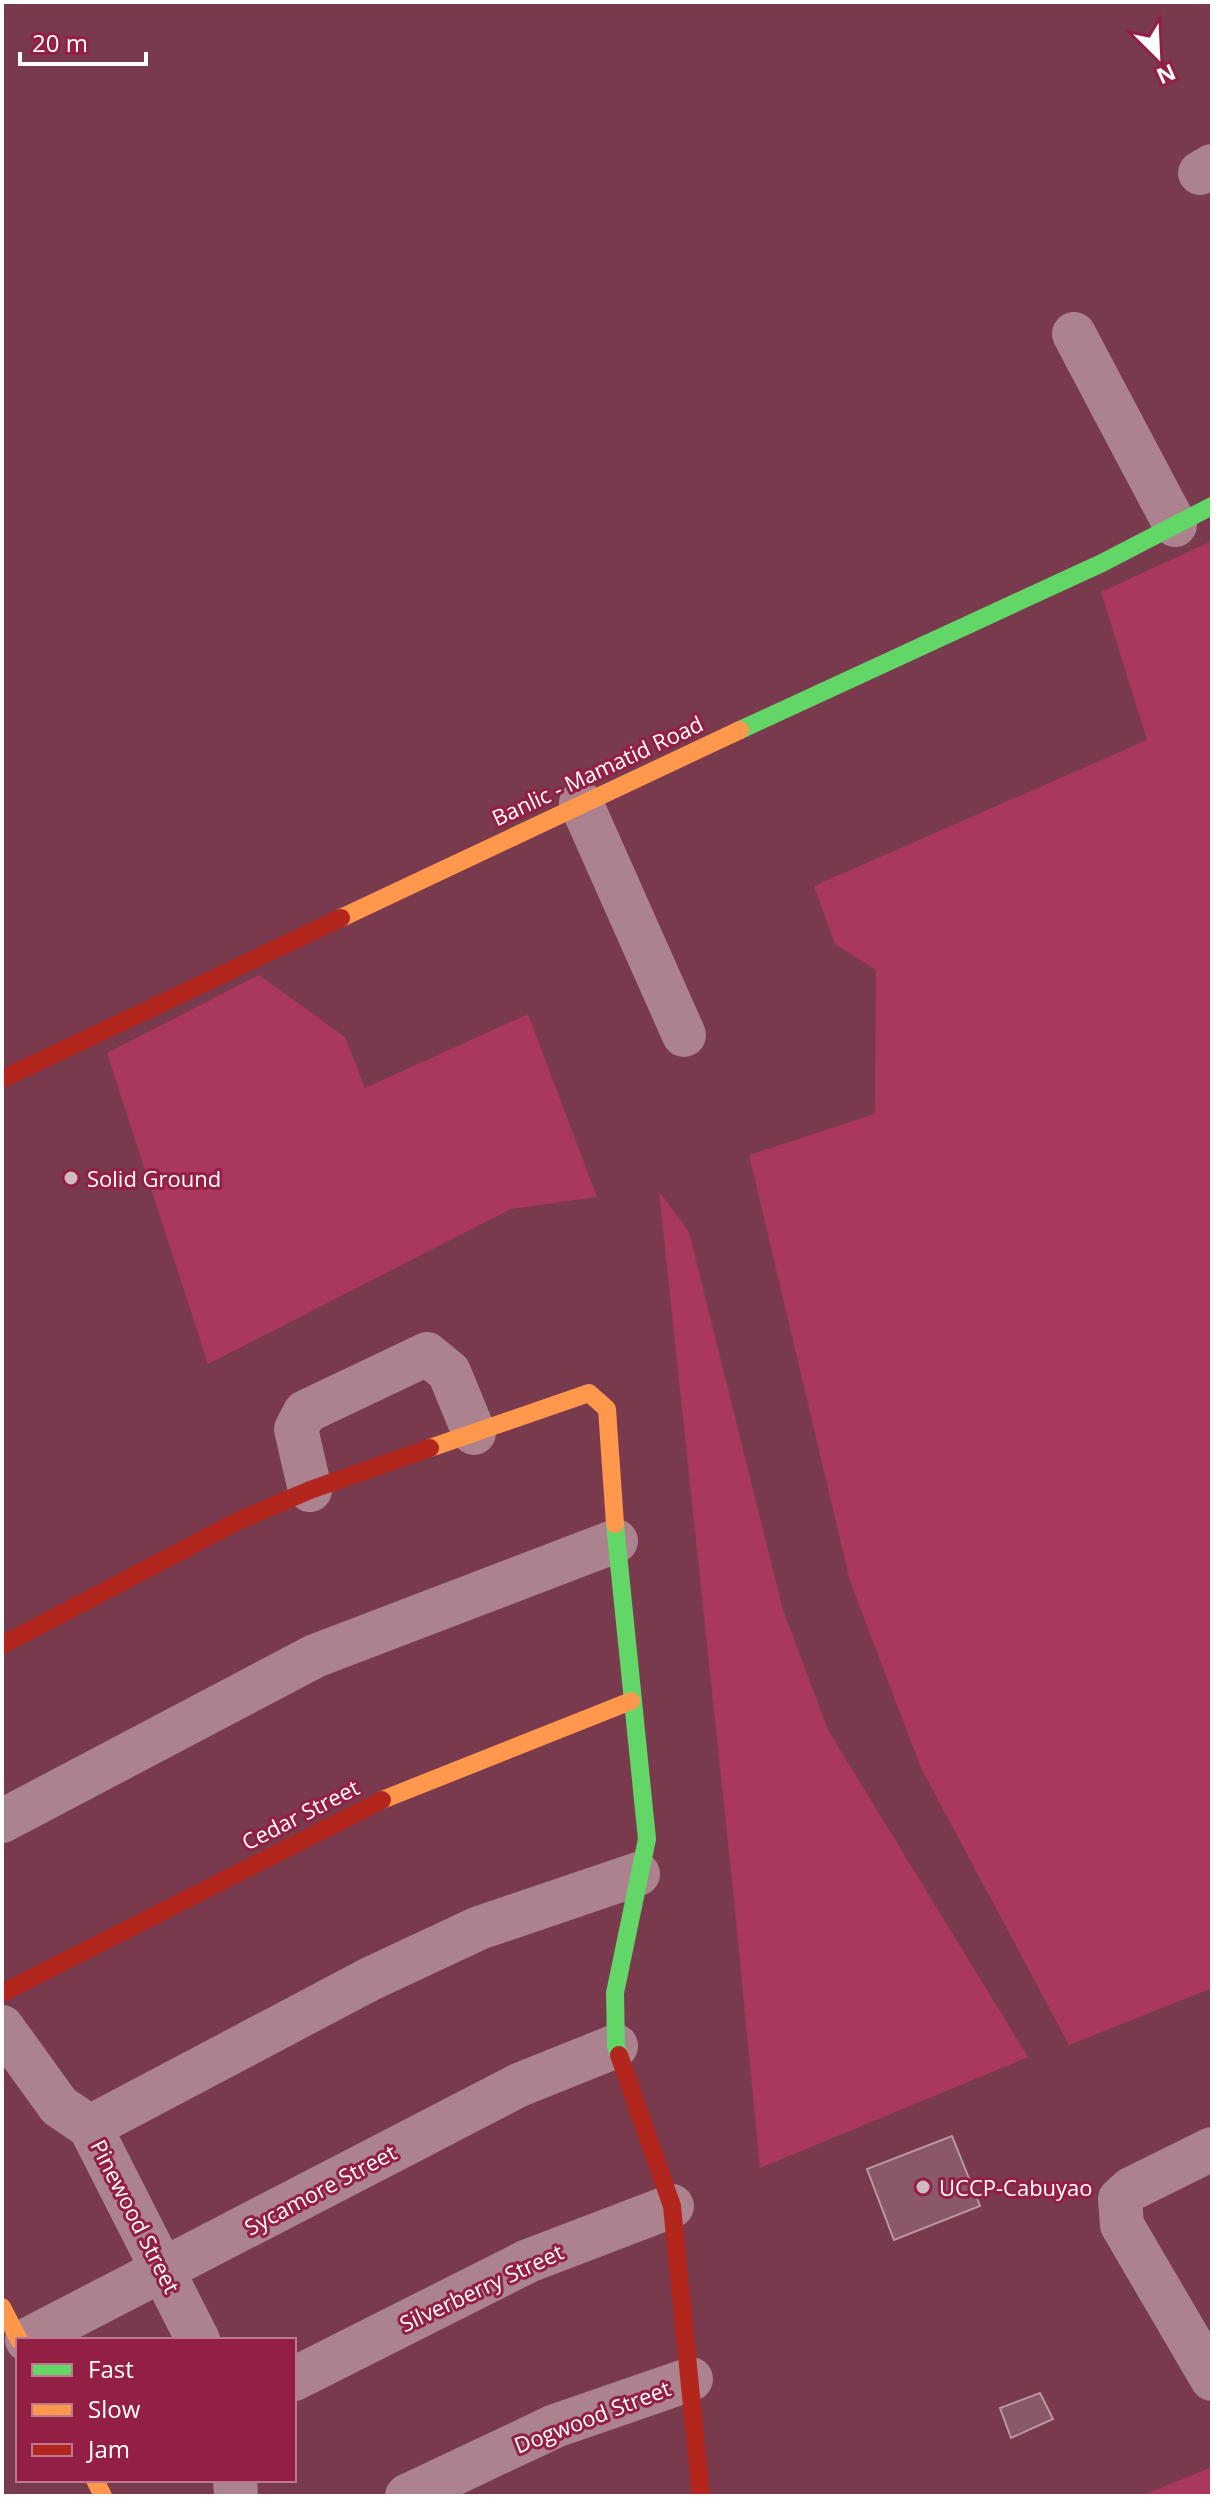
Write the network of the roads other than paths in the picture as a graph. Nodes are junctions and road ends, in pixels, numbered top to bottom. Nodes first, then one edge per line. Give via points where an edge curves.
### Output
1 (1074, 334) dead end
2 (1194, 515) edge
3 (581, 803) junction
4 (684, 1035) dead end
5 (2, 1079) edge
6 (474, 1433) junction
7 (310, 1490) junction
8 (616, 1541) junction
9 (2, 1645) edge
10 (631, 1701) junction
11 (2, 1821) edge
12 (638, 1874) junction
13 (2, 1993) edge
14 (2, 2027) edge
15 (616, 2046) junction
16 (90, 2127) junction
17 (1212, 2149) edge
18 (672, 2206) junction
19 (165, 2270) junction
20 (2, 2307) edge
21 (18, 2338) edge
22 (31, 2338) edge
23 (197, 2338) edge
24 (296, 2378) edge
25 (691, 2379) junction
26 (1212, 2379) edge
27 (407, 2496) edge
28 (701, 2496) edge

1 - 2 street
2 - 3 street, Banlic - Mamatid Road via 1102,563
3 - 4 street
3 - 5 street, Banlic - Mamatid Road
6 - 7 street
6 - 7 street via 449,1372 427,1354 305,1412 296,1429
6 - 8 street via 589,1393 607,1409
7 - 9 street via 238,1521
8 - 10 street
8 - 11 street via 315,1656
10 - 12 street via 647,1839
10 - 13 street, Cedar Street via 371,1804
12 - 15 street via 615,1993
12 - 16 street via 465,1935 370,1979
14 - 16 street, Pinewood Street via 59,2106
15 - 18 street
15 - 19 street, Sycamore Street via 519,2085
16 - 19 street, Pinewood Street
17 - 26 street via 1120,2199 1122,2225
18 - 24 street, Silverberry Street via 528,2261
18 - 25 street
19 - 22 street, Sycamore Street
19 - 23 street, Pinewood Street
20 - 21 street
25 - 27 street, Dogwood Street via 555,2426
25 - 28 street

